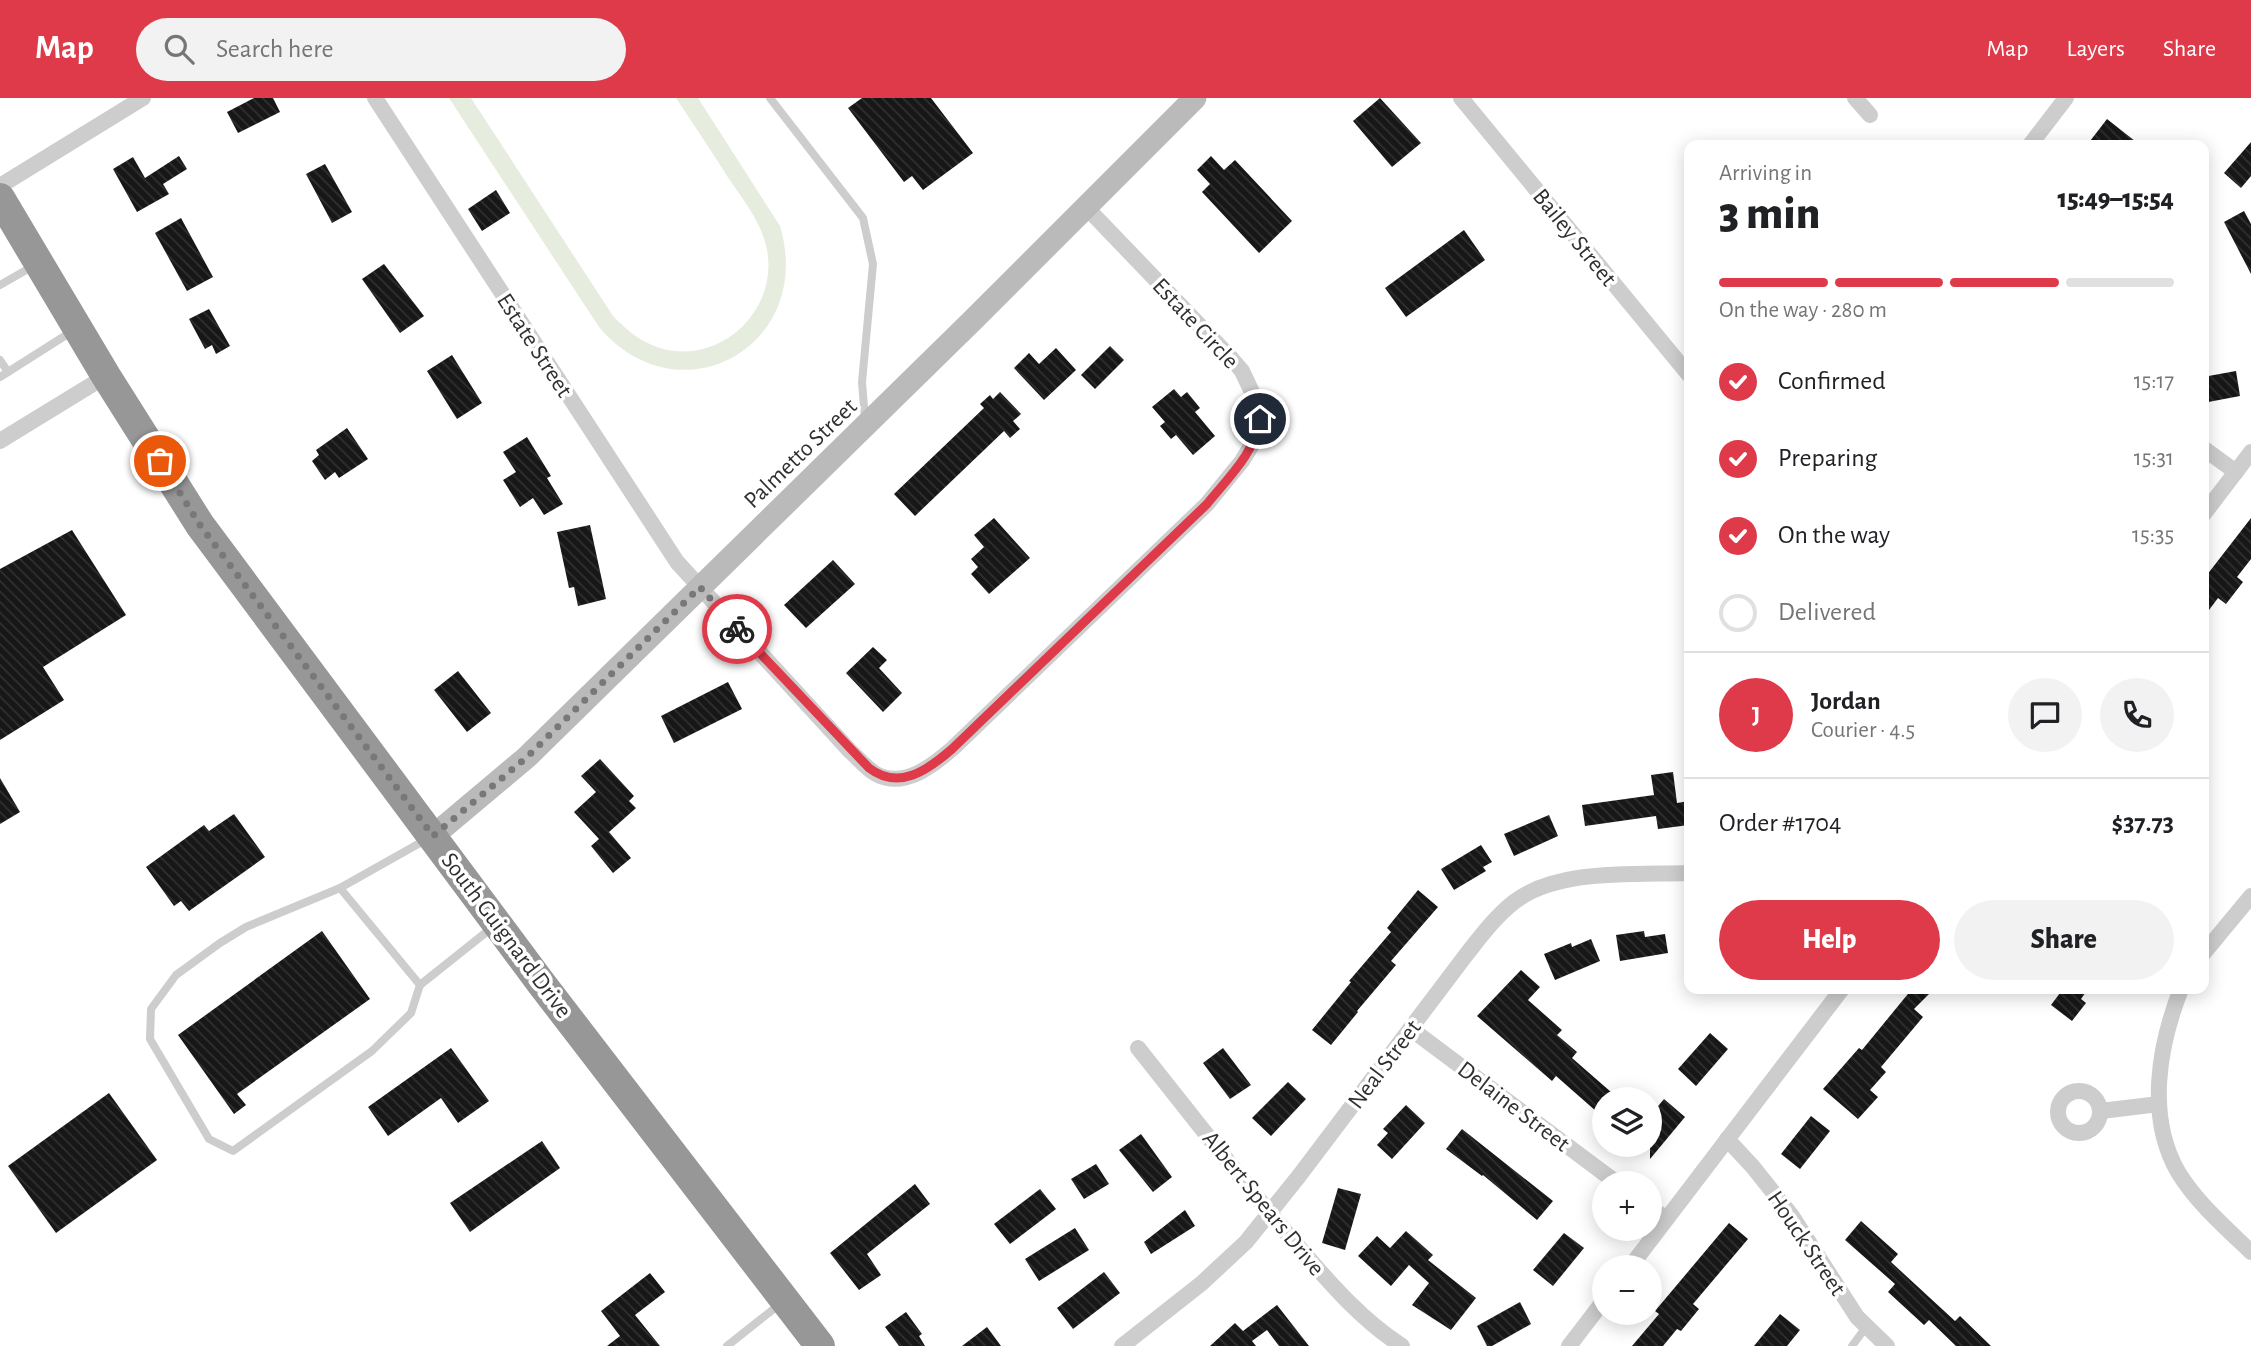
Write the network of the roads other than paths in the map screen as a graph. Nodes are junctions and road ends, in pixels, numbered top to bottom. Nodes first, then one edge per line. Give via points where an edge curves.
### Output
1 (143, 98) edge
2 (375, 98) edge
3 (770, 98) edge
4 (1195, 98) edge
5 (1461, 98) edge
6 (1855, 98) edge
7 (2066, 98) edge
8 (1870, 115) dead end
9 (2035, 140) edge
10 (0, 186) edge
11 (0, 198) edge
12 (1086, 207) junction
13 (37, 264) junction
14 (0, 285) edge
15 (77, 328) junction
16 (0, 360) edge
17 (1684, 369) edge
18 (4, 374) edge
19 (106, 376) junction
20 (865, 426) junction
21 (0, 441) edge
22 (2209, 452) edge
23 (2251, 452) edge
24 (2236, 472) junction
25 (2209, 503) edge
26 (700, 587) junction
27 (433, 836) junction
28 (1684, 873) edge
29 (340, 888) junction
30 (2251, 895) edge
31 (498, 923) junction
32 (2209, 947) edge
33 (420, 985) junction
34 (1838, 994) edge
35 (2179, 994) edge
36 (1411, 1029) junction
37 (1138, 1048) dead end
38 (2160, 1104) junction
39 (2101, 1111) dead end
40 (1727, 1139) junction
41 (1601, 1171) edge
42 (1269, 1213) junction
43 (1662, 1216) edge
44 (1666, 1219) junction
45 (2251, 1252) edge
46 (1638, 1255) edge
47 (785, 1300) junction
48 (1592, 1316) edge
49 (1866, 1326) junction
50 (727, 1346) edge
51 (820, 1346) edge
52 (1122, 1346) edge
53 (1402, 1346) edge
54 (1569, 1346) edge
55 (1852, 1346) edge
56 (1887, 1346) edge

1 - 10 street
2 - 26 street, Estate Street via 677,562
3 - 20 lane via 863,218 873,264 862,382
4 - 12 street, Palmetto Street
5 - 17 street, Bailey Street
6 - 8 street
7 - 9 street
11 - 13 highway, South Guignard Drive
12 - 20 street, Palmetto Street
12 - 26 street, Estate Circle via 1230,357 1259,407 1259,430 1253,443 1207,504 952,749 918,775 878,775 860,760
13 - 14 lane
13 - 15 highway, South Guignard Drive
15 - 18 lane
15 - 19 highway, South Guignard Drive
16 - 18 lane
19 - 21 street
19 - 27 highway, South Guignard Drive via 200,525
20 - 26 street, Palmetto Street
22 - 24 street
23 - 24 street
24 - 25 street
26 - 27 street, Palmetto Street via 527,757
27 - 29 lane
27 - 31 highway, South Guignard Drive
28 - 36 street, Neal Street via 1566,880 1524,896 1493,921
29 - 33 lane
29 - 33 lane via 220,943 176,975 151,1009 150,1040 209,1139 233,1151 372,1051 411,1013
30 - 32 street
31 - 33 lane
31 - 47 highway, South Guignard Drive
34 - 40 street
35 - 38 street via 2165,1036
36 - 41 street, Delaine Street
36 - 42 street, Neal Street
37 - 42 street, Albert Spears Drive
38 - 39 street
38 - 45 street via 2163,1130 2178,1170 2208,1209
40 - 44 street
40 - 49 street, Houck Street via 1792,1216
42 - 52 street, Neal Street via 1202,1283
42 - 53 street, Albert Spears Drive via 1332,1285
43 - 44 street
44 - 46 street
47 - 50 lane
47 - 51 highway, South Guignard Drive
48 - 54 street
49 - 55 lane
49 - 56 street, Houck Street

